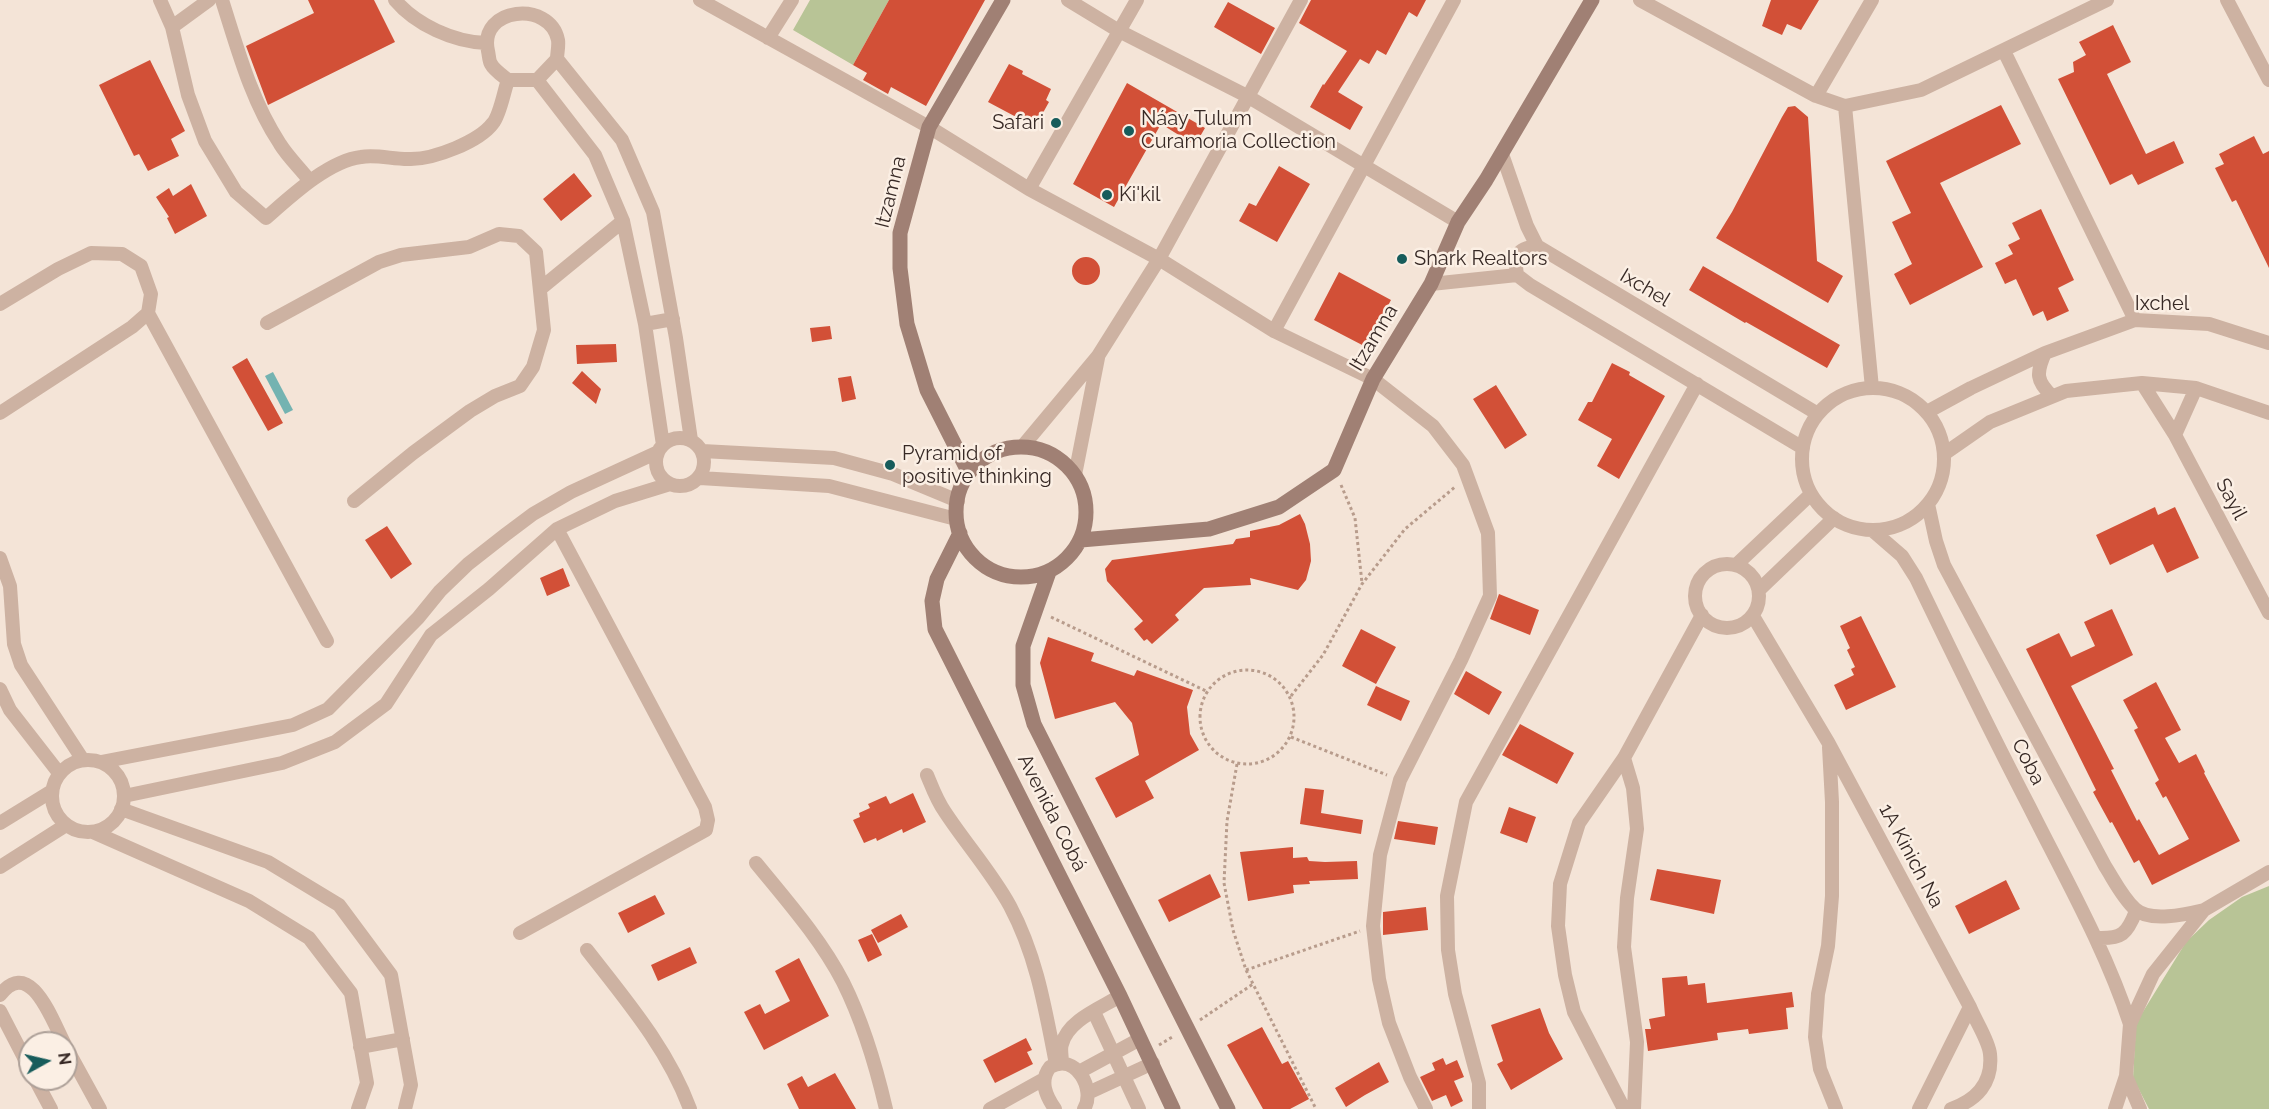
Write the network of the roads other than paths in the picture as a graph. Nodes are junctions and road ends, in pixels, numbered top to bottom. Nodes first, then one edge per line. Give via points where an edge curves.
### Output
1 (160, 0) edge
2 (209, 0) edge
3 (222, 0) edge
4 (395, 0) edge
5 (700, 0) edge
6 (792, 0) edge
7 (1004, 0) edge
8 (1068, 0) edge
9 (1137, 0) edge
10 (1300, 0) edge
11 (1454, 0) edge
12 (1592, 0) edge
13 (1640, 0) edge
14 (1872, 0) edge
15 (2107, 0) edge
16 (2226, 0) edge
17 (172, 27) junction
18 (1119, 31) junction
19 (768, 38) junction
20 (486, 43) junction
21 (2004, 51) junction
22 (557, 59) junction
23 (508, 80) junction
24 (537, 80) junction
25 (2269, 80) edge
26 (1247, 96) junction
27 (1816, 96) junction
28 (1845, 106) junction
29 (929, 127) junction
30 (1502, 154) junction
31 (1363, 167) junction
32 (309, 180) junction
33 (1029, 189) junction
34 (623, 221) junction
35 (1458, 222) junction
36 (1537, 246) junction
37 (1159, 259) junction
38 (1517, 275) junction
39 (1431, 284) junction
40 (540, 289) junction
41 (0, 304) edge
42 (148, 313) junction
43 (673, 320) junction
44 (2135, 320) junction
45 (267, 323) dead end
46 (645, 324) junction
47 (1274, 331) junction
48 (2269, 343) edge
49 (2045, 353) junction
50 (1098, 356) junction
51 (1372, 379) junction
52 (2142, 383) junction
53 (1697, 384) junction
54 (1872, 388) junction
55 (2196, 388) junction
56 (2052, 396) junction
57 (1927, 412) junction
58 (0, 413) edge
59 (2269, 413) edge
60 (1818, 414) junction
61 (2175, 435) junction
62 (691, 440) junction
63 (1022, 447) junction
64 (1803, 448) junction
65 (661, 449) junction
66 (702, 451) junction
67 (1944, 454) junction
68 (969, 473) junction
69 (1075, 475) junction
70 (700, 478) junction
71 (670, 484) junction
72 (1811, 494) junction
73 (354, 501) dead end
74 (958, 501) junction
75 (1928, 504) junction
76 (1834, 518) junction
77 (958, 526) junction
78 (557, 529) junction
79 (1872, 530) junction
80 (1081, 540) junction
81 (0, 558) edge
82 (1736, 565) junction
83 (1049, 572) junction
84 (1759, 590) junction
85 (2269, 613) edge
86 (1702, 615) junction
87 (1753, 616) junction
88 (327, 641) dead end
89 (0, 689) edge
90 (1828, 742) junction
91 (1624, 758) junction
92 (83, 760) junction
93 (101, 762) junction
94 (59, 774) junction
95 (927, 775) dead end
96 (52, 791) junction
97 (123, 803) junction
98 (0, 823) edge
99 (66, 825) junction
100 (93, 832) junction
101 (756, 863) dead end
102 (0, 867) edge
103 (2269, 872) edge
104 (2205, 910) junction
105 (2136, 911) junction
106 (520, 933) dead end
107 (2097, 938) junction
108 (587, 950) dead end
109 (0, 994) edge
110 (1120, 996) junction
111 (1970, 1007) junction
112 (0, 1011) edge
113 (1094, 1012) junction
114 (2130, 1024) junction
115 (58, 1031) edge
116 (403, 1039) junction
117 (1140, 1039) junction
118 (18, 1046) edge
119 (360, 1047) junction
120 (1113, 1053) junction
121 (1059, 1063) junction
122 (1153, 1063) junction
123 (78, 1069) edge
124 (1079, 1072) junction
125 (2126, 1076) junction
126 (1124, 1077) junction
127 (1044, 1079) junction
128 (41, 1091) edge
129 (1088, 1094) junction
130 (51, 1109) edge
131 (100, 1109) edge
132 (358, 1109) edge
133 (405, 1109) edge
134 (690, 1109) edge
135 (886, 1109) edge
136 (990, 1109) edge
137 (1055, 1109) edge
138 (1084, 1109) edge
139 (1139, 1109) edge
140 (1173, 1109) edge
141 (1228, 1109) edge
142 (1425, 1109) edge
143 (1479, 1109) edge
144 (1624, 1109) edge
145 (1634, 1109) edge
146 (1836, 1109) edge
147 (1919, 1109) edge
148 (1951, 1109) edge
149 (2115, 1109) edge
150 (2140, 1109) edge

1 - 17 street
2 - 17 street
3 - 32 street via 261,112
4 - 20 street via 420,22 469,42
5 - 19 street
6 - 19 street
7 - 29 street, Itzamna
8 - 18 street
9 - 18 street
10 - 26 street
11 - 31 street
12 - 30 street, Itzamna
13 - 27 street
14 - 27 street
15 - 21 street
16 - 25 street
17 - 32 street via 188,95 205,141 236,192 266,218
18 - 26 street
18 - 33 street
19 - 29 street
20 - 22 street via 495,22 514,11 538,9 558,40
20 - 23 street via 491,65
21 - 28 street via 1920,90
21 - 44 street
22 - 24 street
22 - 43 street via 622,140 653,212
23 - 24 street
23 - 32 street via 494,123 468,143 438,155 413,159 361,156
24 - 34 street via 595,155
26 - 31 street
26 - 37 street
27 - 28 street
28 - 54 street
29 - 33 street
29 - 68 street, Itzamna via 900,233 900,268 907,324 927,390
30 - 35 street, Itzamna
30 - 36 street
31 - 35 street
31 - 47 street
33 - 37 street
34 - 40 street
34 - 46 street
35 - 39 street, Itzamna
36 - 38 street via 1526,247 1517,255
36 - 60 street, Ixchel
37 - 47 street
37 - 50 street
38 - 39 street
38 - 53 street
39 - 51 street, Itzamna
40 - 45 street via 536,252 519,236 499,234 469,247 401,255 378,262
40 - 73 street via 544,330 533,367 520,386 470,411
41 - 42 street via 91,254 122,254 141,267 151,294
42 - 58 street
42 - 88 street
43 - 46 street
43 - 62 street
44 - 48 street, Ixchel via 2210,324
44 - 49 street, Ixchel
46 - 65 street
47 - 51 street
49 - 56 street via 2038,368 2039,378
49 - 57 street, Ixchel
50 - 63 street
50 - 69 street
51 - 80 street, Itzamna via 1334,470 1279,507 1209,529
51 - 142 street via 1433,426 1463,465 1488,533 1490,596 1400,780 1380,855 1373,926 1379,979 1389,1023
52 - 55 street
52 - 56 street
52 - 61 street, Sayil
53 - 64 street
53 - 143 street via 1466,802 1447,896 1448,950 1455,994 1479,1083
54 - 57 street via 1902,394
54 - 60 street via 1842,395
55 - 59 street
55 - 61 street
56 - 67 street via 1990,422
57 - 67 street via 1939,432
60 - 64 street
61 - 85 street, Sayil
62 - 65 street via 676,438
62 - 66 street
63 - 68 street via 1002,449
63 - 69 street via 1043,450 1061,460
64 - 72 street via 1803,471
65 - 71 street via 656,467
65 - 93 street via 571,492 505,535 440,591 328,709 293,725
66 - 70 street via 704,466
66 - 74 street via 834,458 893,474
67 - 75 street via 1938,489
68 - 74 street
69 - 80 street via 1085,496
70 - 71 street via 685,486
70 - 77 street via 830,486
71 - 78 street via 615,501
72 - 76 street
72 - 82 street
74 - 77 street
75 - 79 street via 1903,524
75 - 105 street via 1944,565 2105,866
76 - 79 street via 1846,525
76 - 84 street
77 - 83 street via 970,551 984,566 1005,575 1027,577
77 - 110 street, Avenida Cobá via 932,601 936,629
78 - 97 street via 431,635 386,704 335,742 282,763
78 - 106 street via 705,807 708,820 706,830
79 - 107 street, Coba via 1902,555 1916,578
80 - 83 street via 1068,558
81 - 92 street via 10,586 14,644 21,665
82 - 84 street via 1754,577
82 - 86 street via 1718,564 1698,581 1695,599
83 - 141 street, Avenida Cobá via 1023,646 1023,685 1034,724
84 - 87 street
86 - 87 street via 1715,626 1731,628
86 - 91 street
87 - 90 street, 1A Kinich Na
89 - 94 street via 10,710
90 - 111 street, 1A Kinich Na
90 - 146 street via 1832,896 1815,1037 1820,1070
91 - 144 street via 1579,823 1560,884 1558,926 1564,975 1574,1012
91 - 145 street via 1633,788 1636,829 1624,947 1637,1042
92 - 93 street
92 - 94 street
93 - 97 street via 121,782
94 - 96 street
95 - 121 street via 943,810 1009,904 1026,938
96 - 98 street
96 - 99 street via 54,810
97 - 100 street via 110,825
97 - 116 street via 268,862 339,905 391,975
99 - 100 street
99 - 102 street
100 - 119 street via 249,901 309,938 351,993
101 - 135 street via 804,922 843,982 866,1035
103 - 104 street
104 - 105 street via 2178,916 2152,916
104 - 114 street via 2153,974
105 - 107 street via 2122,935
107 - 114 street, Coba
108 - 134 street via 667,1058
109 - 115 street via 7,985 20,981 34,987
110 - 113 street
110 - 117 street, Avenida Cobá
111 - 147 street
111 - 148 street, 1A Kinich Na via 1990,1052 1989,1079 1978,1094
112 - 118 street
113 - 120 street
113 - 121 street via 1066,1033
114 - 125 street
116 - 119 street
116 - 133 street via 411,1085
117 - 120 street
117 - 122 street, Avenida Cobá
119 - 132 street via 367,1083
120 - 124 street
120 - 126 street
121 - 124 street via 1069,1064
121 - 127 street via 1050,1067
122 - 126 street
122 - 140 street, Avenida Cobá
123 - 131 street
124 - 129 street
125 - 149 street
125 - 150 street
126 - 129 street
126 - 139 street
127 - 136 street
127 - 137 street
128 - 130 street
129 - 138 street

